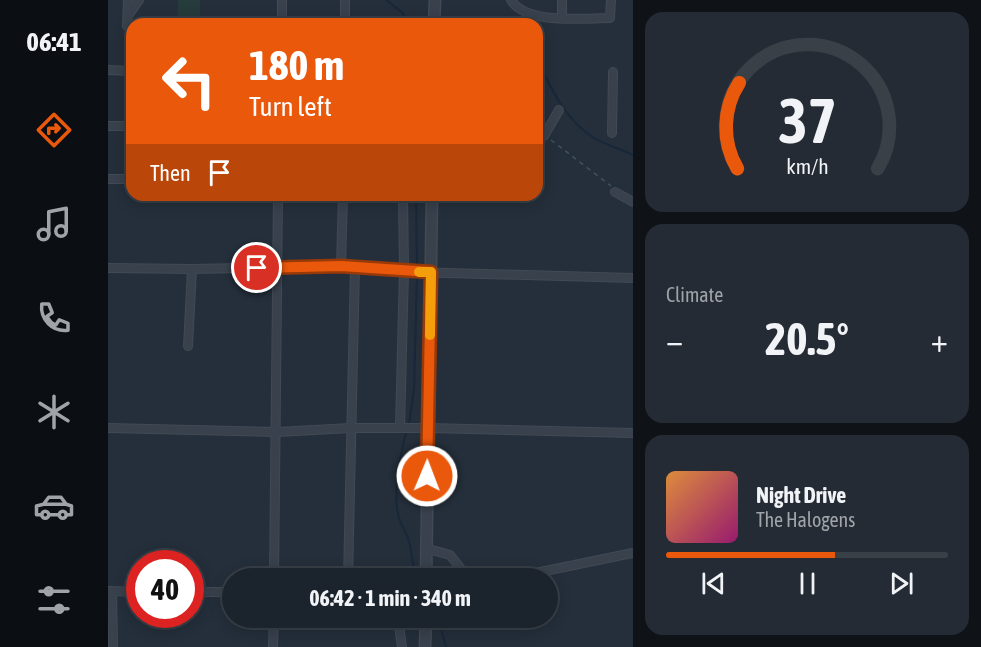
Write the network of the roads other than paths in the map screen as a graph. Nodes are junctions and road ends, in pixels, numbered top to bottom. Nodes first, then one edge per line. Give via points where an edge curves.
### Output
1 (128, 0) edge
2 (139, 0) edge
3 (282, 0) edge
4 (345, 0) edge
5 (435, 0) edge
6 (511, 0) edge
7 (562, 0) edge
8 (611, 0) edge
9 (128, 14) junction
10 (128, 18) edge
11 (282, 18) edge
12 (345, 18) edge
13 (434, 18) edge
14 (562, 18) junction
15 (108, 70) edge
16 (126, 71) edge
17 (613, 72) dead end
18 (560, 110) dead end
19 (108, 126) edge
20 (126, 126) edge
21 (543, 131) edge
22 (612, 133) dead end
23 (108, 179) edge
24 (126, 179) edge
25 (615, 192) road end
26 (278, 201) edge
27 (343, 201) edge
28 (403, 201) edge
29 (432, 201) edge
30 (633, 202) edge
31 (341, 266) junction
32 (355, 266) junction
33 (278, 267) junction
34 (108, 268) edge
35 (192, 269) junction
36 (404, 270) junction
37 (431, 272) junction
38 (633, 278) edge
39 (188, 346) dead end
40 (108, 428) edge
41 (400, 428) junction
42 (428, 428) junction
43 (351, 429) junction
44 (276, 432) junction
45 (633, 433) edge
46 (425, 548) junction
47 (633, 554) edge
48 (274, 568) edge
49 (348, 568) edge
50 (426, 568) edge
51 (460, 568) edge
52 (558, 569) edge
53 (110, 592) edge
54 (126, 592) edge
55 (204, 592) edge
56 (222, 592) edge
57 (274, 628) edge
58 (399, 628) edge
59 (426, 628) edge
60 (113, 647) edge
61 (273, 647) edge
62 (402, 647) edge
63 (425, 647) edge

1 - 9 street
2 - 9 street
3 - 11 street
4 - 12 street
5 - 13 street
6 - 14 street via 529,13
7 - 14 street
8 - 14 street via 610,18
9 - 10 street
15 - 16 street
17 - 22 street
18 - 21 street
19 - 20 street
23 - 24 street
25 - 30 street
26 - 33 street
27 - 31 street
28 - 36 street
29 - 37 street
31 - 32 street
31 - 33 street
32 - 36 street
32 - 43 street
33 - 35 street
33 - 44 street
34 - 35 street
35 - 39 street
36 - 37 street
36 - 41 street
37 - 38 street
37 - 42 street
40 - 44 street
41 - 42 street
41 - 43 street
42 - 45 street
42 - 46 street
43 - 44 street
43 - 49 street
44 - 48 street
46 - 50 street
46 - 51 street via 450,555
47 - 52 street
53 - 54 street
53 - 60 street
55 - 56 street
57 - 61 street
58 - 62 street
59 - 63 street

